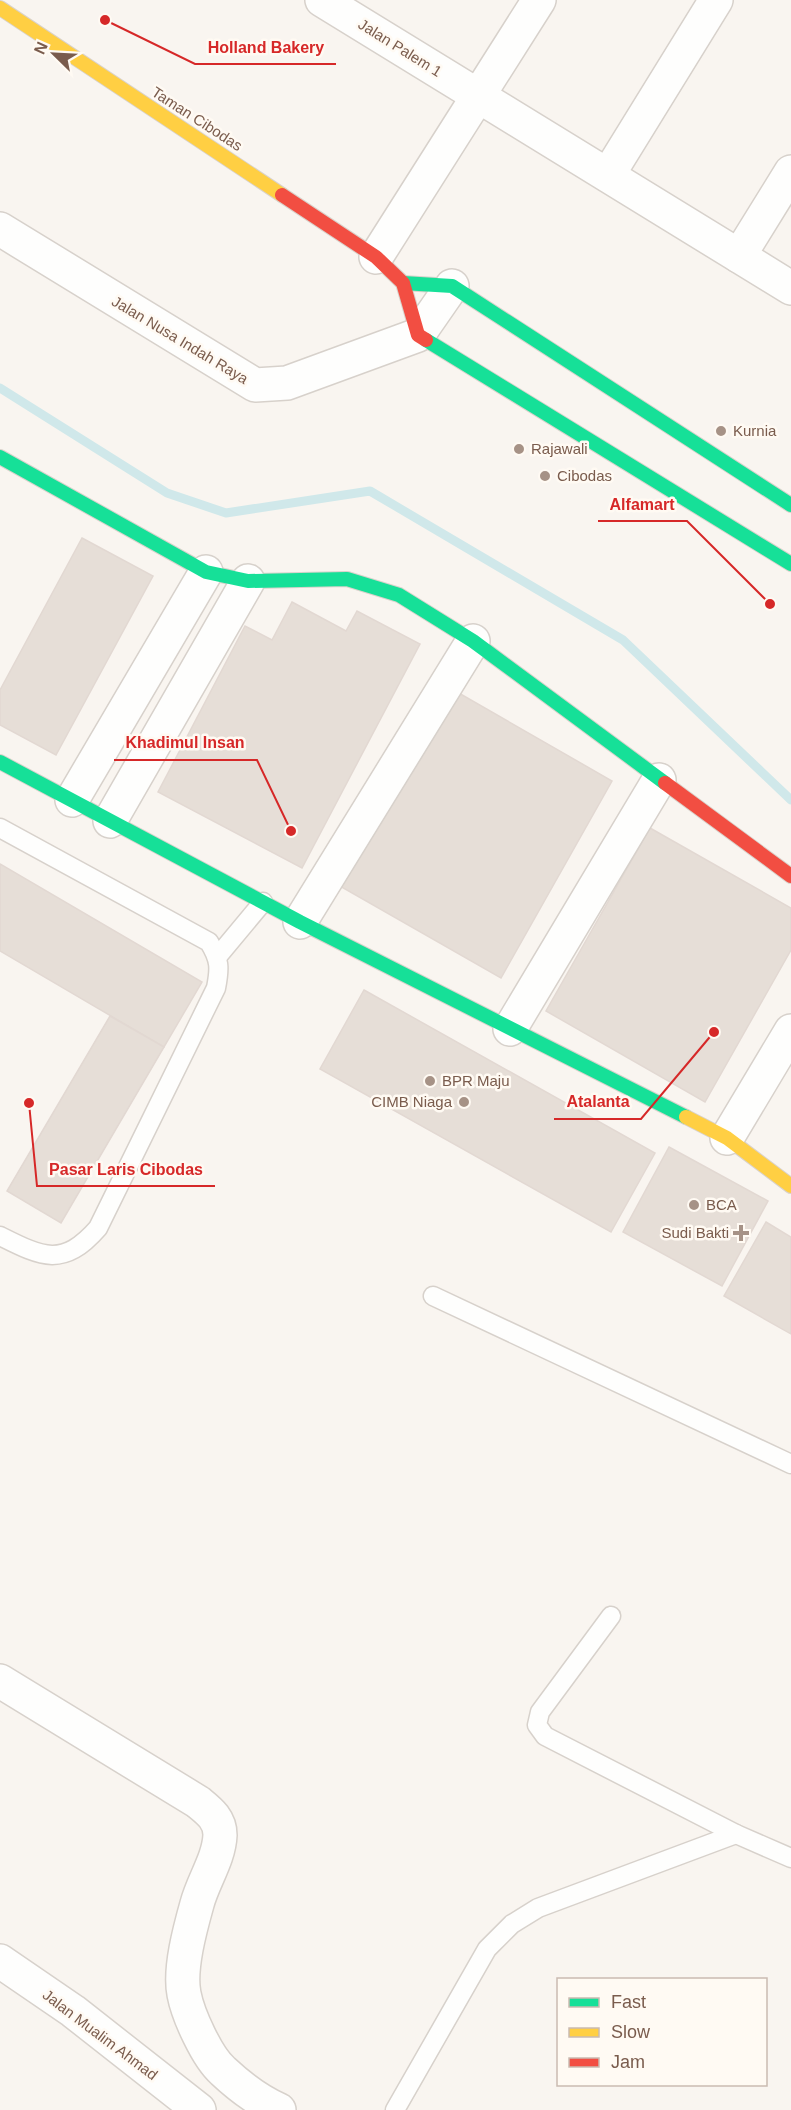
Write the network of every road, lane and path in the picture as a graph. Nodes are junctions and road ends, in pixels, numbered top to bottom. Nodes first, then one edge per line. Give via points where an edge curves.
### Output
1 (322, 0) edge
2 (539, 0) edge
3 (716, 0) edge
4 (0, 8) edge
5 (479, 96) junction
6 (791, 172) edge
7 (608, 175) junction
8 (0, 229) edge
9 (376, 256) junction
10 (739, 256) junction
11 (403, 283) junction
12 (452, 286) junction
13 (791, 288) edge
14 (418, 335) junction
15 (0, 457) edge
16 (791, 505) edge
17 (791, 564) edge
18 (206, 572) junction
19 (248, 581) junction
20 (473, 641) junction
21 (0, 762) edge
22 (659, 780) junction
23 (72, 800) junction
24 (110, 821) junction
25 (0, 828) edge
26 (791, 876) edge
27 (263, 902) junction
28 (300, 922) junction
29 (218, 956) junction
30 (510, 1029) junction
31 (791, 1030) edge
32 (727, 1138) junction
33 (791, 1186) edge
34 (0, 1236) edge
35 (433, 1296) dead end
36 (791, 1464) edge
37 (611, 1616) dead end
38 (0, 1681) edge
39 (736, 1834) junction
40 (791, 1858) edge
41 (0, 1961) edge
42 (199, 2110) edge
43 (279, 2110) edge
44 (395, 2110) edge

1 - 5 street, Jalan Palem 1
2 - 5 street
3 - 7 street
4 - 9 street, Taman Cibodas
5 - 7 street, Jalan Palem 1
5 - 9 street
6 - 10 street
7 - 10 street, Jalan Palem 1
8 - 14 street, Jalan Nusa Indah Raya via 255,385 287,383
9 - 11 street, Taman Cibodas
10 - 13 street, Jalan Palem 1
11 - 12 street
11 - 14 street
12 - 14 street
12 - 16 street
14 - 17 street
15 - 18 street
18 - 19 street
18 - 23 street
19 - 20 street via 347,579 399,595
19 - 24 street
20 - 22 street
20 - 28 street
21 - 23 street
22 - 26 street
22 - 30 street
23 - 24 street
24 - 27 street
25 - 29 lane via 209,942
27 - 28 street
27 - 29 lane
28 - 30 street
29 - 34 lane via 216,988 98,1228 74,1250 45,1256
30 - 32 street
31 - 32 street
32 - 33 street
35 - 36 lane
37 - 39 lane via 540,1712 537,1725 545,1736
38 - 43 street via 214,1815 220,1833 185,1951 184,1993 198,2034 221,2070
39 - 40 lane
39 - 44 lane via 538,1908 512,1924 487,1949
41 - 42 street, Jalan Mualim Ahmad via 73,2011

